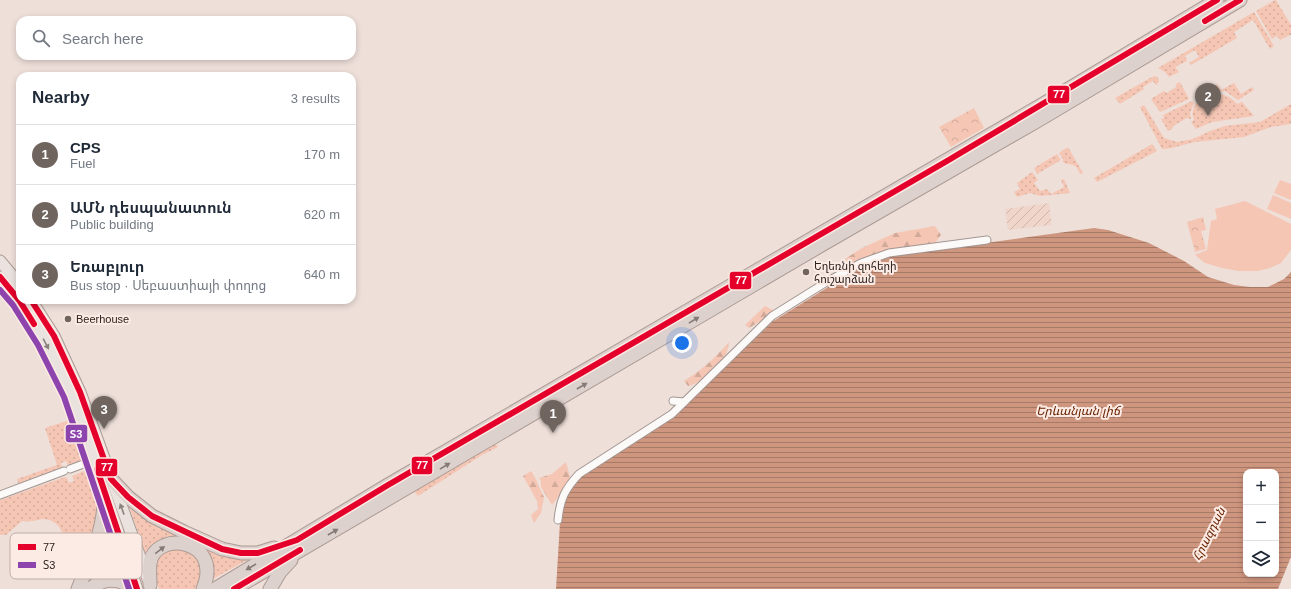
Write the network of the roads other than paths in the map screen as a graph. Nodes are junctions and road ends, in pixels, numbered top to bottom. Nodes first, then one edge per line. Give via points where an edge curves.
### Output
1 (1217, 0) edge
2 (1240, 0) edge
3 (987, 240) dead end
4 (0, 261) edge
5 (0, 277) edge
6 (16, 279) edge
7 (16, 296) edge
8 (22, 304) edge
9 (34, 304) edge
10 (673, 401) dead end
11 (684, 402) junction
12 (94, 460) junction
13 (107, 482) junction
14 (0, 495) edge
15 (558, 520) dead end
16 (99, 533) edge
17 (120, 533) edge
18 (128, 533) edge
19 (298, 546) junction
20 (142, 566) edge
21 (82, 579) edge
22 (132, 579) edge
23 (151, 587) edge
24 (78, 589) edge
25 (90, 589) edge
26 (135, 589) edge
27 (204, 589) edge
28 (215, 589) edge
29 (234, 589) edge
30 (270, 589) edge

1 - 19 highway via 1039,107 388,485
19 -> 2 highway via 1042,118
3 - 11 street via 889,253 861,263 772,316
4 - 6 main road
5 -> 7 main road
8 -> 12 main road via 45,341 71,394
9 - 13 main road via 54,336 80,392
10 - 11 street
11 - 15 street via 672,414 578,474 567,488 560,505
12 - 13 main road
12 - 14 street
13 - 16 highway
13 - 17 main road
18 -> 13 main road
13 - 19 highway via 152,516 222,549 258,553
19 -> 28 highway
19 - 29 highway
19 - 30 highway
23 -> 20 main road
21 - 24 highway
22 - 26 main road
23 -> 27 highway via 150,562 154,554 168,544 181,543 194,547 203,555 207,565
25 - 26 highway via 100,582 109,580 127,584

